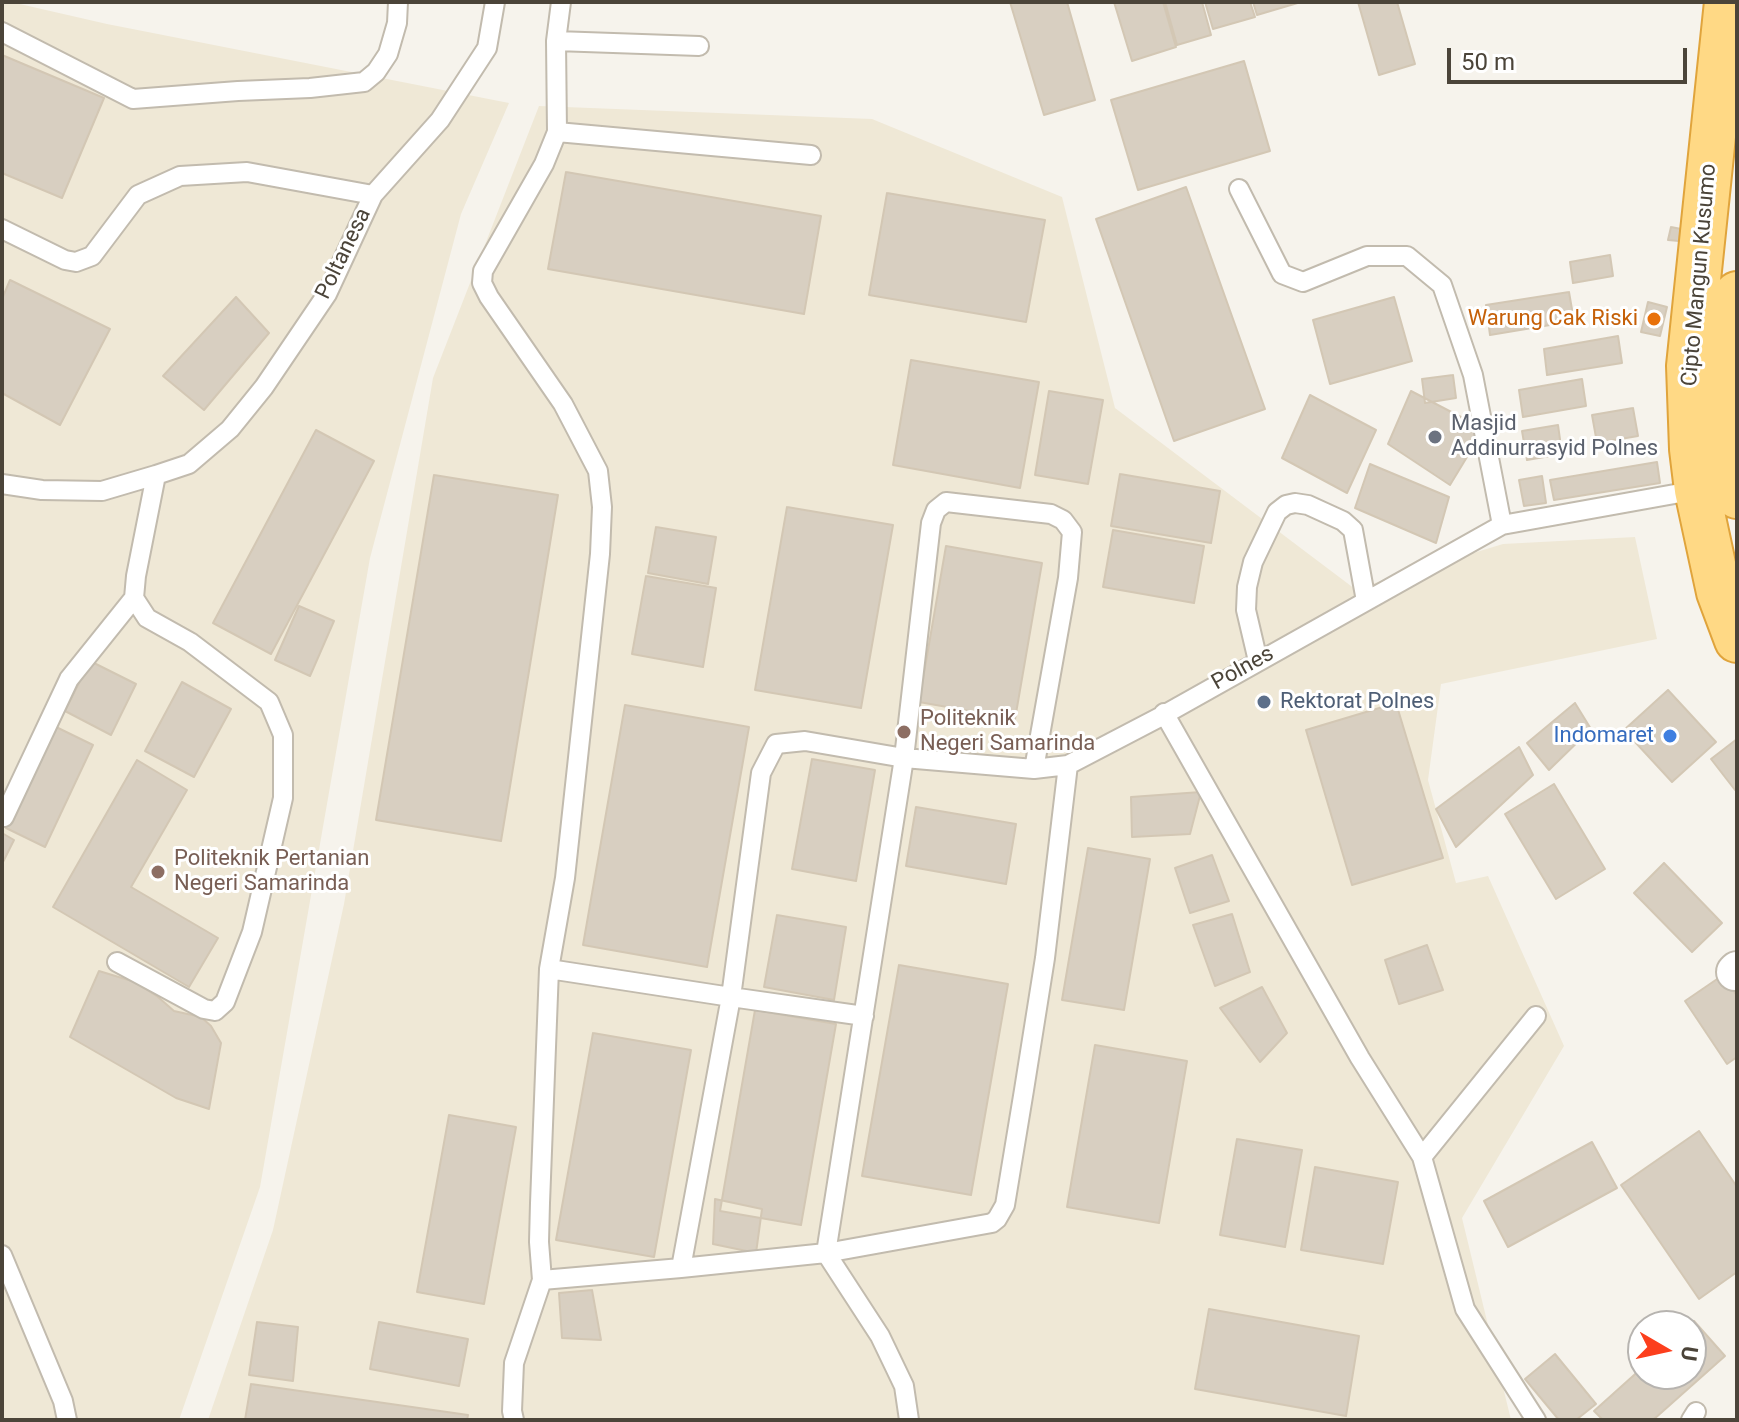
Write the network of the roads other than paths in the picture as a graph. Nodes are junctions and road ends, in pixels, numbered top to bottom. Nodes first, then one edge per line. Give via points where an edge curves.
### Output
1 (398, 2) edge
2 (495, 2) edge
3 (561, 2) edge
4 (1727, 2) edge
5 (2, 32) edge
6 (556, 41) junction
7 (699, 46) dead end
8 (557, 132) junction
9 (811, 155) dead end
10 (1239, 189) dead end
11 (373, 195) junction
12 (2, 229) edge
13 (1737, 294) edge
14 (156, 475) junction
15 (2, 484) edge
16 (1717, 493) edge
17 (1502, 525) junction
18 (134, 598) junction
19 (1366, 601) junction
20 (1737, 640) edge
21 (1258, 661) junction
22 (1164, 713) junction
23 (904, 758) junction
24 (1068, 765) junction
25 (1034, 769) junction
26 (4, 817) dead end
27 (117, 962) dead end
28 (549, 969) junction
29 (731, 997) junction
30 (864, 1016) junction
31 (1536, 1016) dead end
32 (1422, 1157) junction
33 (826, 1253) junction
34 (2, 1255) edge
35 (681, 1268) junction
36 (542, 1280) junction
37 (67, 1420) edge
38 (514, 1420) edge
39 (909, 1420) edge
40 (1536, 1420) edge

1 - 5 lane via 388,54 376,72 364,82 310,88 133,99
2 - 11 lane, Poltanesa via 487,48 440,120
3 - 6 lane
4 - 16 highway, Cipto Mangun Kusumo via 1689,366 1692,449
6 - 7 lane
6 - 8 lane
8 - 9 lane
8 - 28 lane via 483,271 482,283 563,404 598,471 602,507 565,878
10 - 17 lane via 1282,274 1303,282 1367,256 1407,256 1442,285 1473,375
11 - 12 lane via 247,172 180,176 138,195 92,256 76,262
11 - 14 lane, Poltanesa via 327,294 264,387 230,429 189,464
13 - 16 highway, Cipto Mangun Kusumo via 1729,445
14 - 15 lane, Poltanesa via 102,491
14 - 18 lane
16 - 17 lane, Polnes
16 - 20 highway, Cipto Mangun Kusumo via 1719,592
17 - 19 lane, Polnes
18 - 26 lane via 69,679
18 - 27 lane via 147,618 190,642 269,702 283,735 283,798 252,932 225,1002 215,1011 204,1009
19 - 21 lane, Polnes
19 - 21 lane via 1353,530 1308,505 1286,505 1277,512 1253,562 1247,587 1246,610
21 - 22 lane, Polnes
22 - 24 lane, Polnes
22 - 32 lane
23 - 25 lane, Polnes
23 - 25 lane via 931,523 946,502 1051,514 1072,532
23 - 29 lane, Polnes via 805,741 776,744 761,773
23 - 30 lane
24 - 25 lane, Polnes
24 - 33 lane via 1045,958 1005,1205 992,1223
28 - 29 lane
28 - 36 lane
29 - 30 lane
29 - 35 lane
30 - 33 lane
31 - 32 lane
32 - 40 lane via 1465,1309
33 - 35 lane
33 - 39 lane via 880,1336 904,1386
34 - 37 lane
35 - 36 lane
36 - 38 lane via 514,1363

